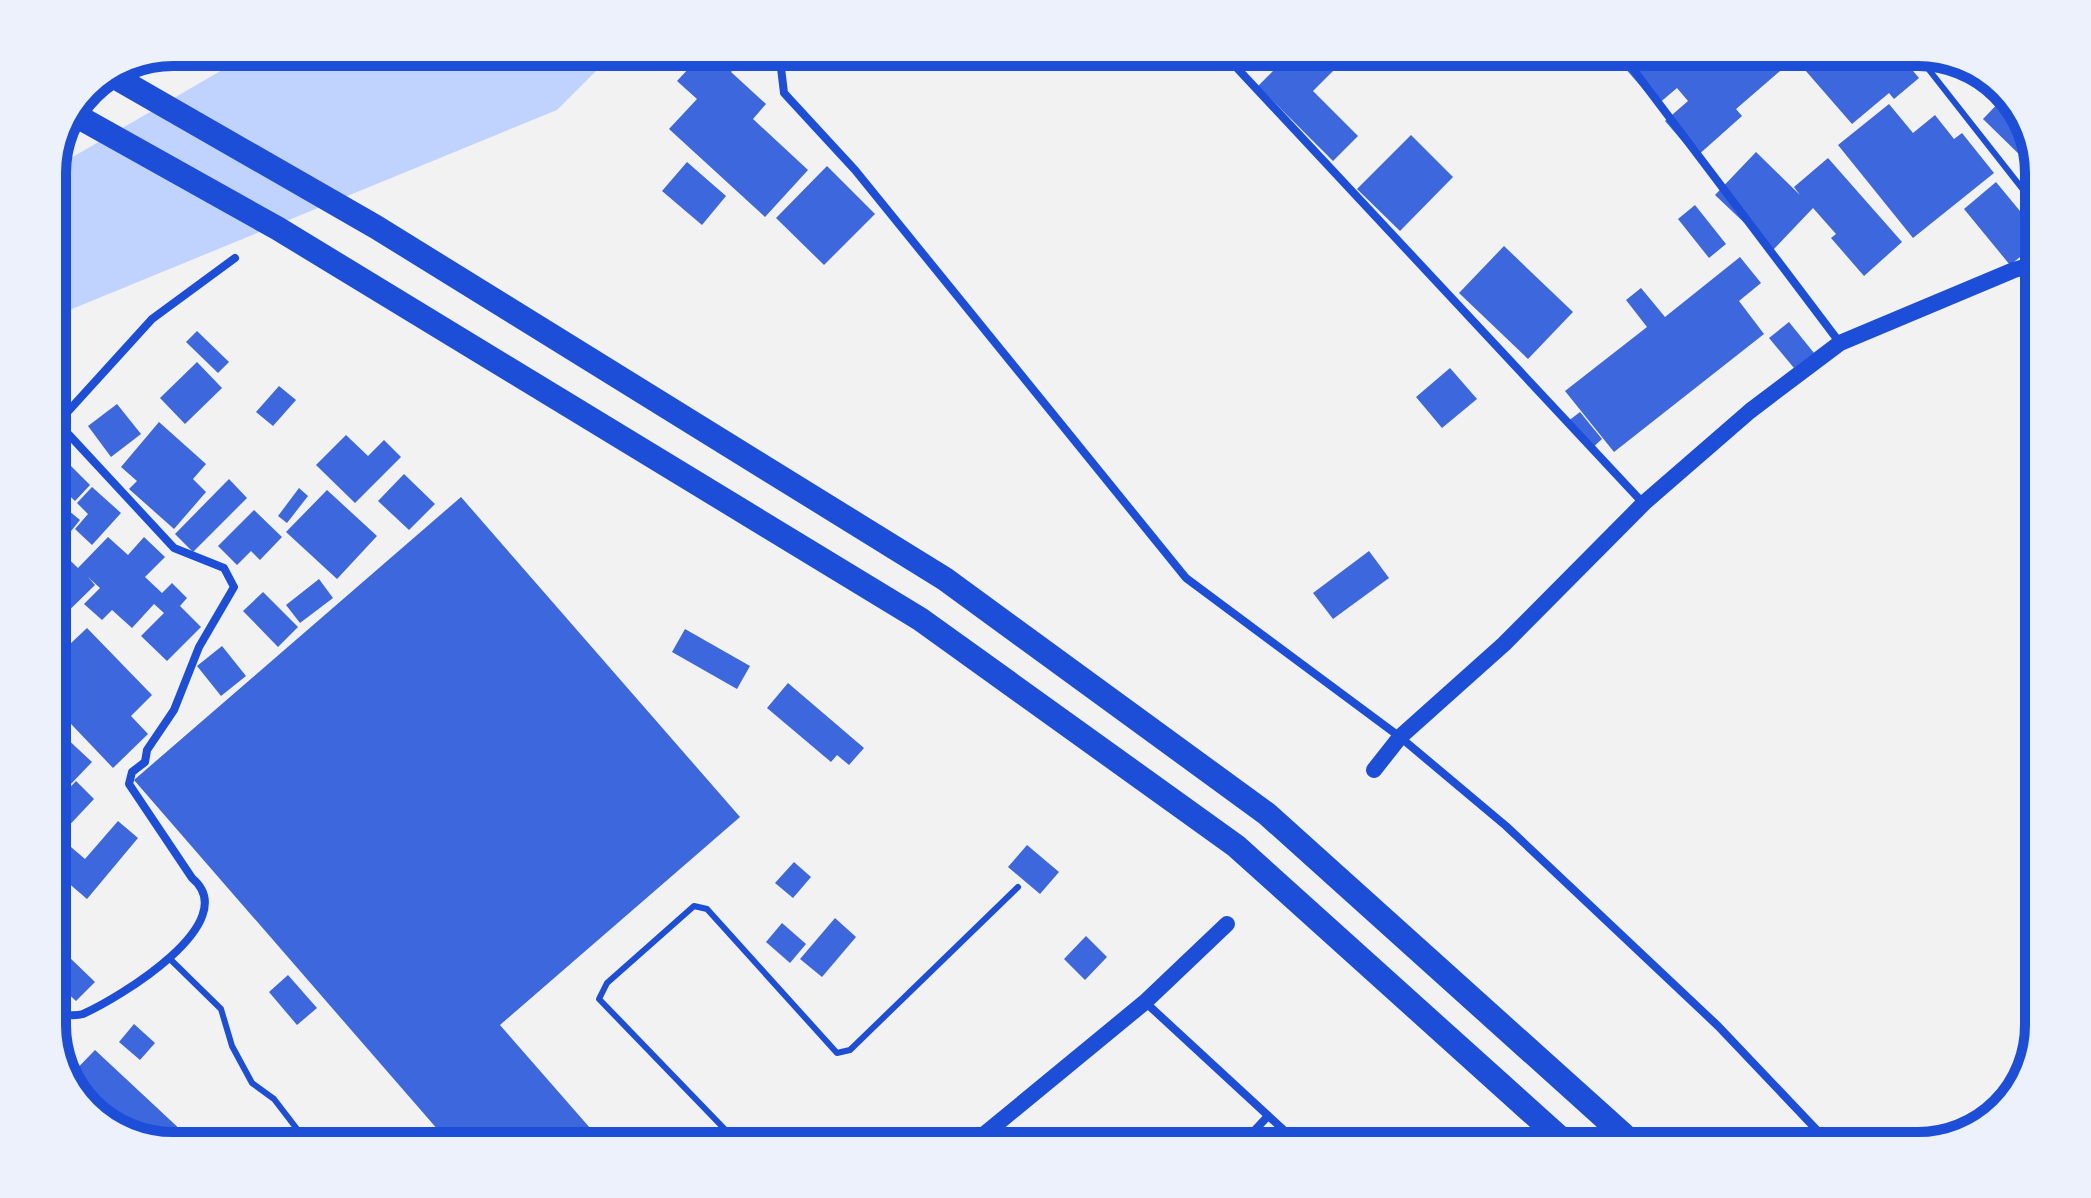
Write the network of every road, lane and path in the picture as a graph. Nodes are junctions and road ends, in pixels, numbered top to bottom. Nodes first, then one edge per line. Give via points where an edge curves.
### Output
1 (782, 66) edge
2 (1235, 66) edge
3 (1631, 66) edge
4 (1926, 67) edge
5 (120, 80) edge
6 (81, 119) edge
7 (2025, 192) edge
8 (235, 258) dead end
9 (2025, 267) edge
10 (1840, 343) junction
11 (66, 415) edge
12 (66, 436) edge
13 (1644, 503) junction
14 (1400, 737) junction
15 (1374, 770) dead end
16 (1018, 887) dead end
17 (1227, 924) dead end
18 (170, 959) junction
19 (1145, 1002) junction
20 (66, 1014) edge
21 (1268, 1116) junction
22 (296, 1132) edge
23 (727, 1132) edge
24 (987, 1132) edge
25 (1253, 1132) edge
26 (1286, 1132) edge
27 (1553, 1132) edge
28 (1620, 1132) edge
29 (1819, 1132) edge

1 - 14 street via 784,93 855,170 1186,578
2 - 13 street
3 - 10 street
4 - 7 lane
5 - 28 highway via 376,227 971,597 1267,814
6 - 27 highway via 337,266 945,637 1236,846
8 - 11 street via 152,319
9 - 10 main road
10 - 13 main road via 1750,411
12 - 18 street via 174,548 224,568 234,587 199,647 174,710 129,784 208,899 205,914
13 - 14 main road via 1504,644
14 - 15 main road
14 - 29 street via 1506,826 1707,1015
16 - 23 lane via 850,1050 837,1053 707,909 694,906 607,983 599,999
17 - 19 main road
18 - 20 street via 140,984 80,1015
18 - 22 lane via 221,1009 232,1046 252,1083 274,1099
19 - 21 street
19 - 24 main road
21 - 25 street
21 - 26 street

